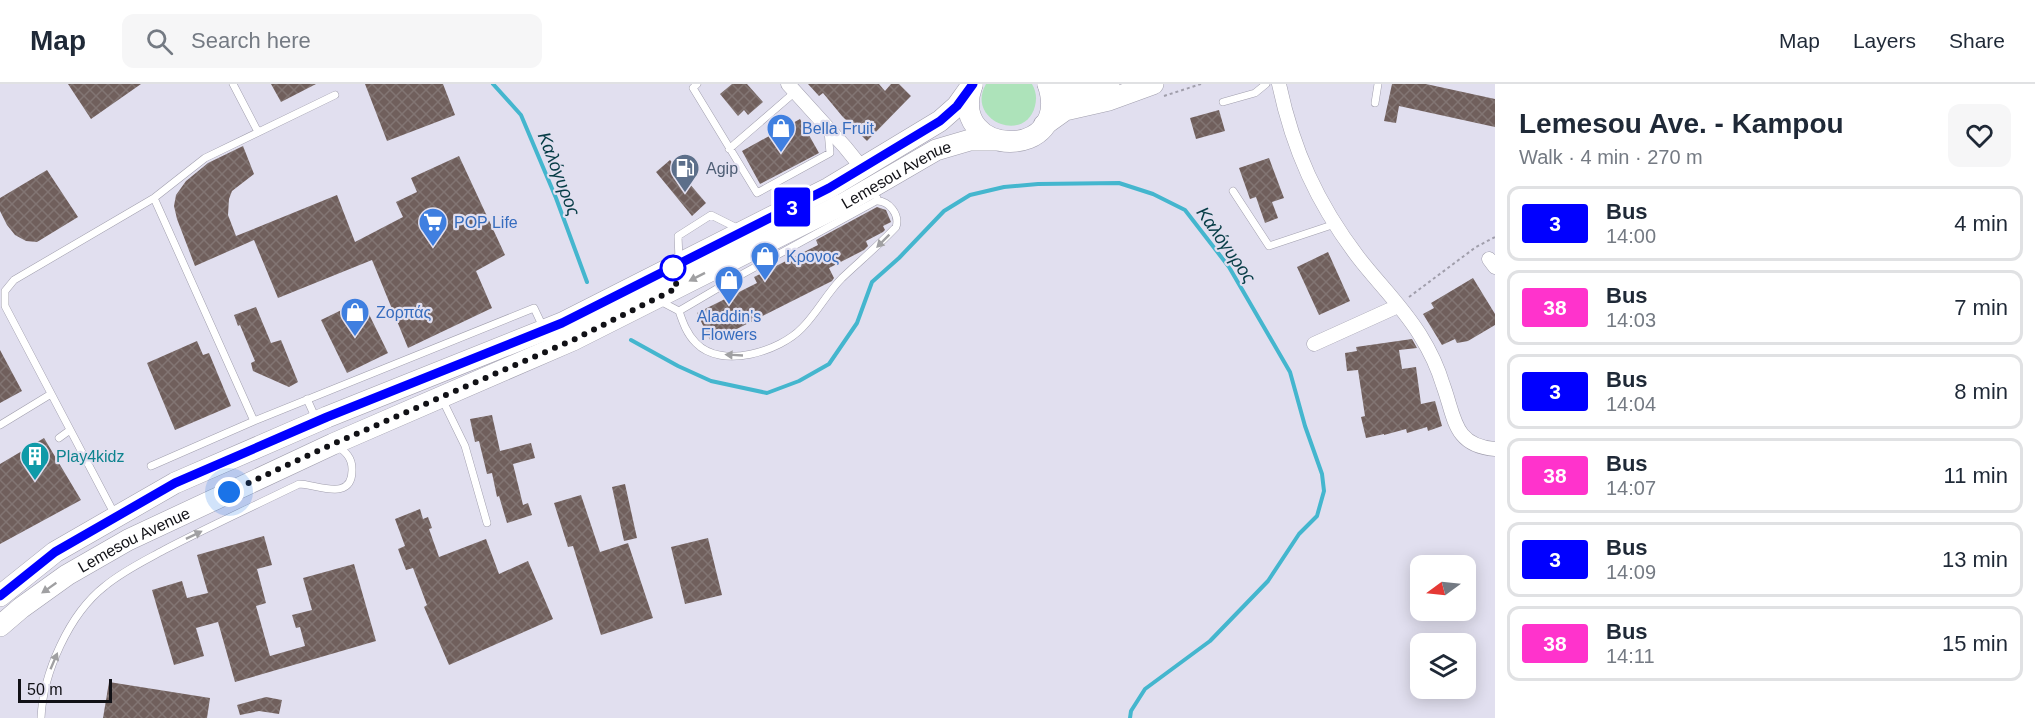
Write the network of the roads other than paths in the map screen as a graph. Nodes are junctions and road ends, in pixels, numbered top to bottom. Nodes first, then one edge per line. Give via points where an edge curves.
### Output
1 (233, 84) edge
2 (697, 84) edge
3 (1048, 84) edge
4 (1109, 84) edge
5 (1153, 84) edge
6 (1266, 84) edge
7 (1279, 84) edge
8 (1378, 84) edge
9 (972, 85) edge
10 (791, 88) edge
11 (335, 95) dead end
12 (1223, 102) dead end
13 (1375, 103) dead end
14 (1044, 125) junction
15 (827, 126) junction
16 (258, 132) junction
17 (995, 140) junction
18 (729, 149) junction
19 (862, 168) junction
20 (878, 191) junction
21 (1233, 191) dead end
22 (154, 198) junction
23 (1335, 224) junction
24 (744, 232) junction
25 (680, 265) junction
26 (656, 298) junction
27 (1398, 306) junction
28 (679, 311) junction
29 (545, 330) junction
30 (1314, 344) dead end
31 (51, 394) junction
32 (441, 397) junction
33 (307, 399) junction
34 (254, 421) junction
35 (317, 422) junction
36 (0, 425) edge
37 (70, 430) junction
38 (59, 438) dead end
39 (333, 444) junction
40 (1495, 449) edge
41 (151, 466) dead end
42 (115, 515) junction
43 (487, 523) dead end
44 (0, 596) edge
45 (0, 626) edge
46 (41, 718) edge

1 - 16 lane
2 - 18 lane via 693,88
3 - 4 main road via 1066,91
3 - 14 main road via 1052,105
5 - 14 main road, Lemesou Avenue via 1065,110
6 - 12 lane via 1255,93
7 - 23 street via 1302,164
8 - 13 lane
9 - 17 main road via 972,118 981,131
9 - 19 main road, Lemesou Avenue via 940,121
10 - 15 street
10 - 18 lane
11 - 16 lane
14 - 17 main road, Lemesou Avenue via 1022,141
15 - 18 lane via 830,153 757,193
15 - 19 street
16 - 22 lane via 205,158
17 - 20 main road, Lemesou Avenue via 970,140 946,146 916,160
19 - 24 main road, Lemesou Avenue
20 -> 26 main road, Lemesou Avenue via 843,204
20 - 28 lane
20 -> 28 lane via 880,200 895,213 896,227 842,278 802,328 786,341 743,356 719,354 697,344
21 - 23 lane via 1269,246
22 - 31 lane via 14,280 5,291 5,306
22 - 34 lane
23 - 27 street
24 - 25 main road, Lemesou Avenue
24 - 25 lane via 711,215 678,236
25 - 29 main road, Lemesou Avenue
26 - 28 lane
26 - 32 main road, Lemesou Avenue via 573,340
27 - 30 street
27 - 40 street via 1429,350 1461,434 1477,447
29 - 33 lane via 534,308
29 - 35 main road, Lemesou Avenue
31 - 36 lane
31 - 37 lane
32 - 39 main road, Lemesou Avenue
32 - 43 lane via 465,446
33 - 34 lane
33 - 35 lane
34 - 41 lane
35 - 42 main road, Lemesou Avenue via 175,483
37 - 38 lane
37 - 42 lane
39 -> 45 main road, Lemesou Avenue via 128,540 67,575
46 -> 39 lane via 52,664 84,607 104,586 190,536 299,484 341,488 351,478 351,461
42 - 44 main road, Lemesou Avenue via 55,552

